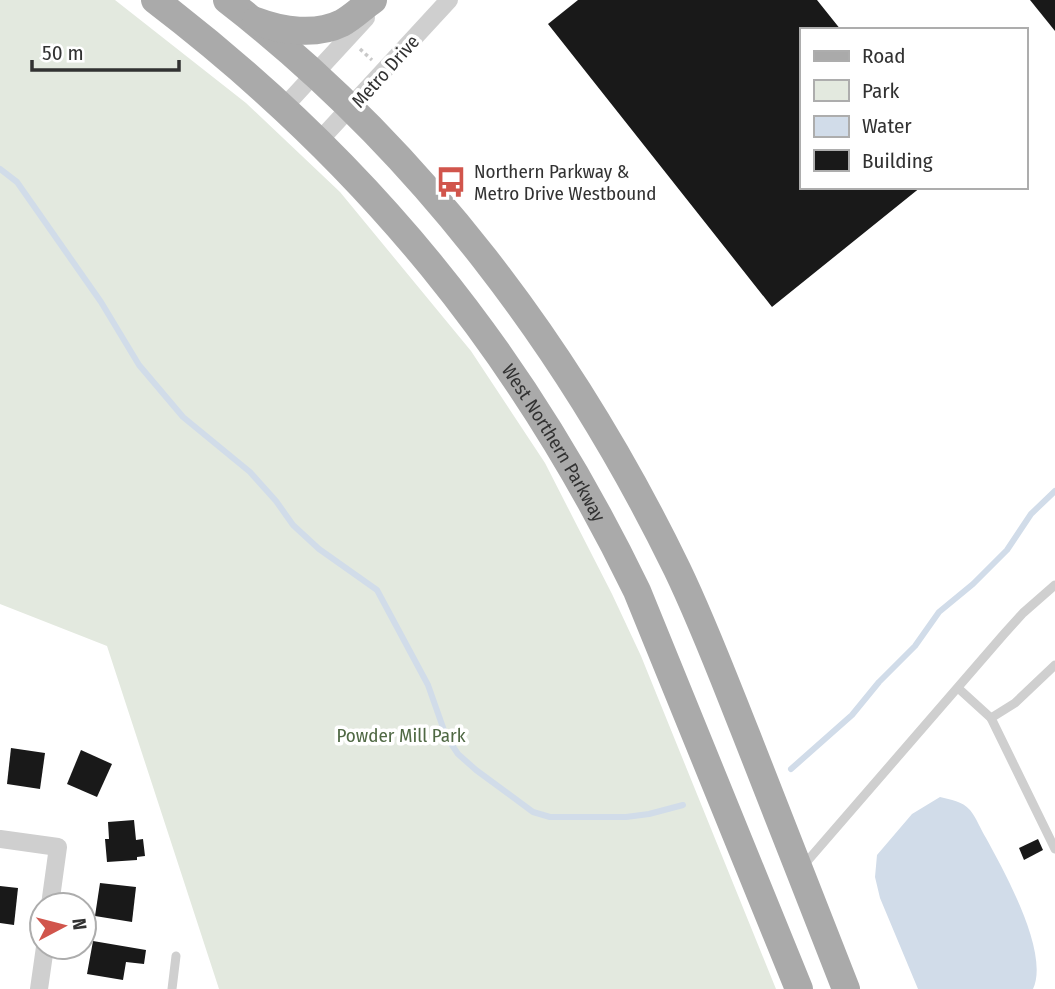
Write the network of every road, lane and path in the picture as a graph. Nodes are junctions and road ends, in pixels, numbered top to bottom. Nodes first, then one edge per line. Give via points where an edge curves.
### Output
1 (155, 0) edge
2 (227, 0) edge
3 (373, 0) edge
4 (382, 0) edge
5 (449, 0) edge
6 (250, 18) junction
7 (358, 47) dead end
8 (376, 64) dead end
9 (315, 74) junction
10 (284, 107) junction
11 (352, 108) junction
12 (319, 141) junction
13 (1055, 585) edge
14 (1055, 665) edge
15 (958, 688) junction
16 (992, 718) junction
17 (0, 839) edge
18 (1055, 849) edge
19 (799, 870) junction
20 (52, 891) edge
21 (176, 957) dead end
22 (43, 961) edge
23 (39, 989) edge
24 (172, 989) edge
25 (799, 989) edge
26 (846, 989) edge

1 - 10 main road, West Northern Parkway
2 - 6 main road
3 - 6 main road via 344,22 321,29 284,29
4 - 9 street
5 - 11 street, Metro Drive
6 - 9 main road
7 - 8 path
9 - 10 street
9 - 11 main road
10 - 12 main road, West Northern Parkway
11 - 12 street, Metro Drive
11 - 19 main road via 417,177 511,293 615,452 696,610
12 - 25 main road, West Northern Parkway via 383,206 476,320 551,430 612,539 659,640
13 - 15 lane via 1023,613
14 - 16 lane
15 - 16 lane
15 - 19 lane
16 - 18 lane
17 - 20 street via 58,847
19 - 26 main road
21 - 24 lane
22 - 23 street

